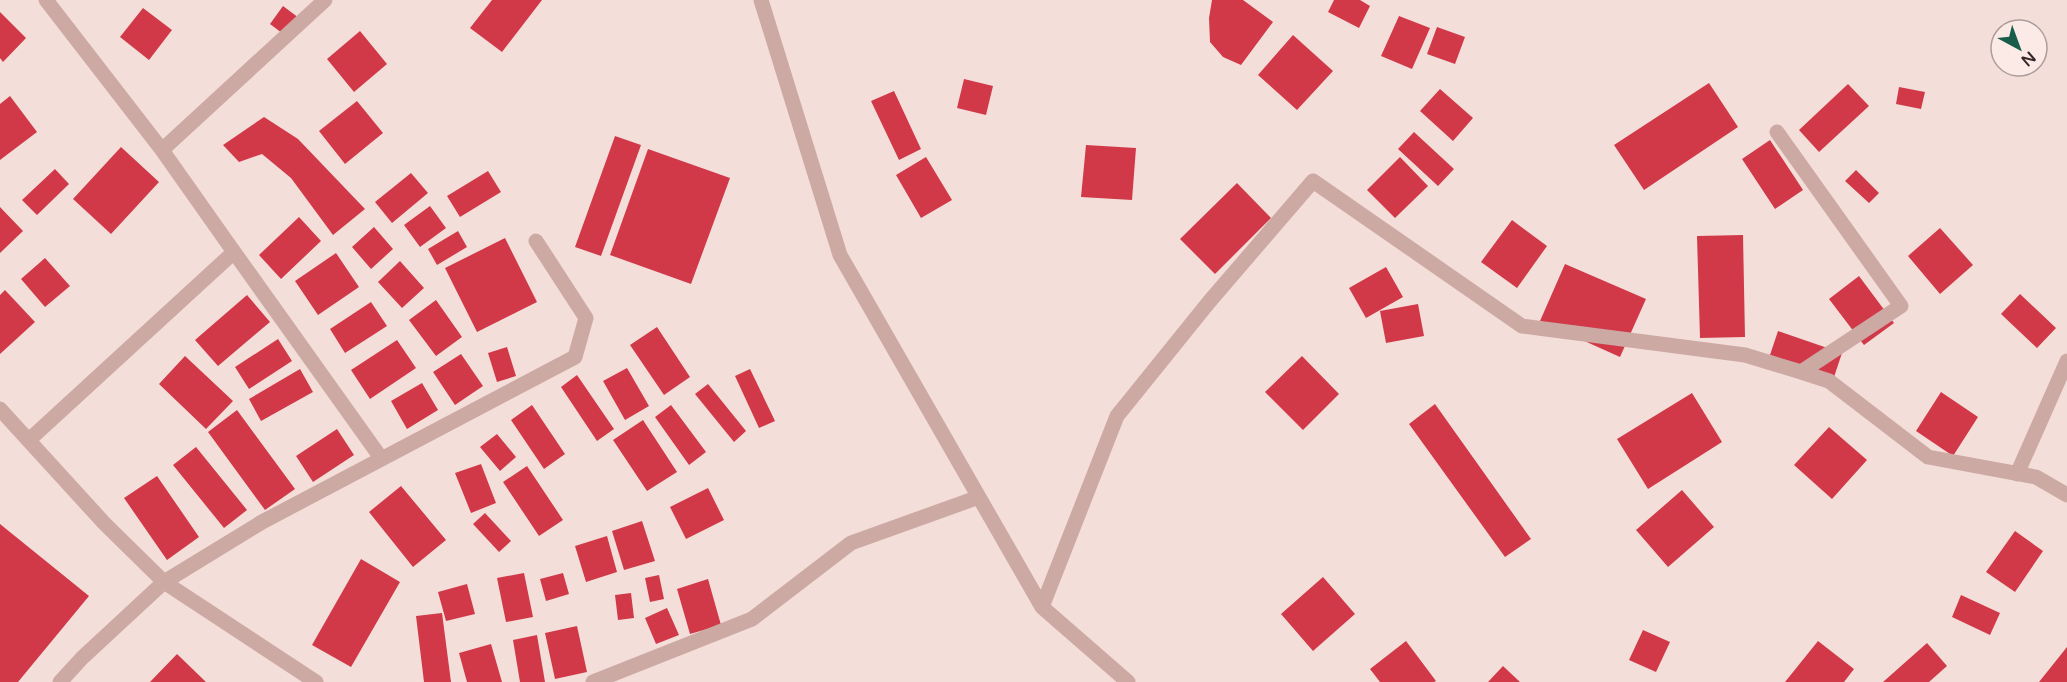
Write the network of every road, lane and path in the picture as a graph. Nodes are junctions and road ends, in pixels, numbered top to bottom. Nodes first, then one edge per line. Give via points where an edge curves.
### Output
1 (46, 0) edge
2 (325, 0) edge
3 (761, 0) edge
4 (1777, 132) dead end
5 (162, 150) junction
6 (536, 241) dead end
7 (234, 252) junction
8 (2067, 361) edge
9 (1801, 372) junction
10 (0, 409) edge
11 (29, 440) junction
12 (381, 458) junction
13 (2017, 474) junction
14 (2067, 495) edge
15 (979, 496) junction
16 (164, 582) junction
17 (1042, 607) junction
18 (60, 682) edge
19 (316, 682) edge
20 (593, 682) edge
21 (1128, 682) edge

1 - 5 street
2 - 5 street
3 - 15 street via 840,255
4 - 9 street via 1901,306
5 - 7 street
6 - 12 street via 586,318 575,357
7 - 11 street
7 - 12 street
8 - 13 street
9 - 13 street via 1829,381 1928,457
9 - 17 street via 1745,355 1522,326 1314,182 1209,302 1117,416
10 - 11 street
11 - 16 street
12 - 16 street via 262,522
13 - 14 street via 2036,477
15 - 17 street
15 - 20 street via 851,543 752,619
16 - 18 street
16 - 19 street
17 - 21 street

